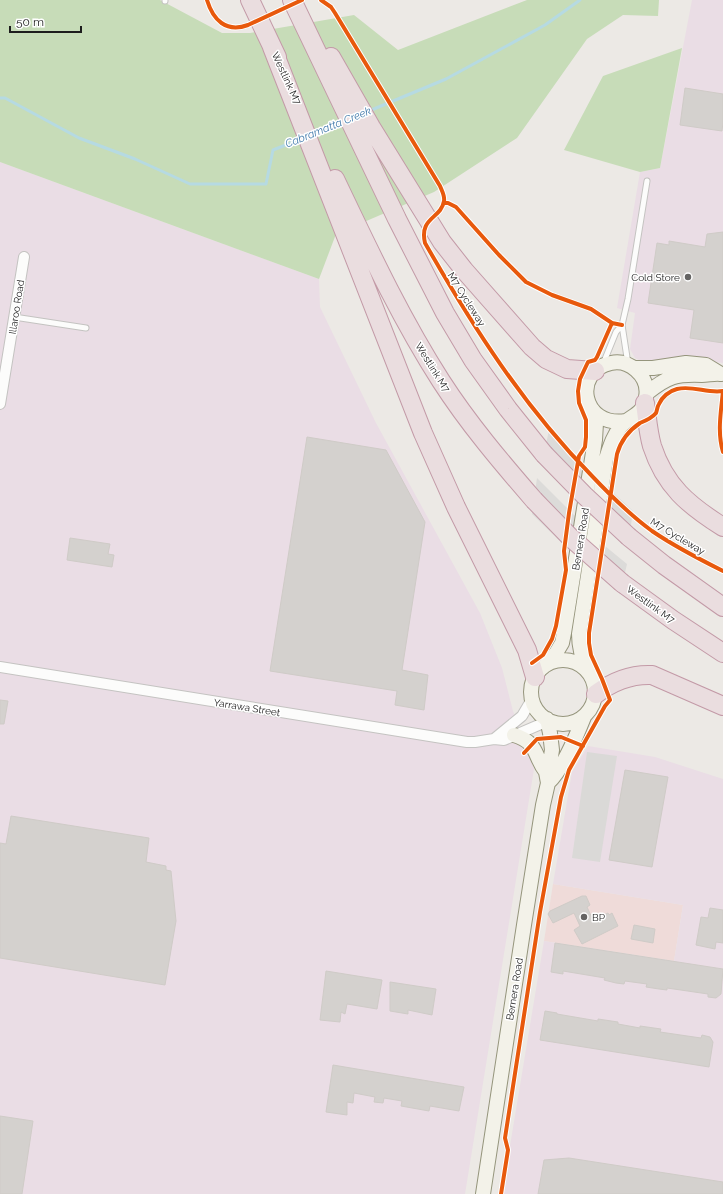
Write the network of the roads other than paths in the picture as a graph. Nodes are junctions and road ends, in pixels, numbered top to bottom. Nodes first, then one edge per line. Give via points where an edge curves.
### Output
1 (250, 0) edge
2 (292, 0) edge
3 (296, 0) edge
4 (272, 47) junction
5 (647, 181) dead end
6 (24, 257) dead end
7 (14, 317) junction
8 (622, 325) junction
9 (86, 328) dead end
10 (631, 366) junction
11 (599, 368) junction
12 (721, 374) edge
13 (646, 398) junction
14 (0, 404) edge
15 (591, 408) junction
16 (626, 421) junction
17 (723, 527) edge
18 (723, 607) edge
19 (723, 652) edge
20 (0, 667) edge
21 (541, 671) junction
22 (588, 672) junction
23 (596, 694) junction
24 (532, 699) junction
25 (723, 706) edge
26 (584, 717) junction
27 (546, 719) junction
28 (514, 735) junction
29 (494, 739) junction
30 (547, 778) junction
31 (483, 1194) edge

1 - 4 highway, Westlink M7
2 - 18 highway, bridge via 414,255 474,360 508,409 544,454 584,496 629,537
3 - 11 highway via 442,242 464,270 532,347 546,359 567,369
4 - 19 highway, Westlink M7, bridge via 379,271 414,337 441,382 475,429 507,470 570,537 622,583
4 - 21 highway via 438,468 527,650
5 - 8 lane
6 - 7 street, Illaroo Road
7 - 9 lane
7 - 14 street, Illaroo Road
8 - 10 lane
8 - 11 lane
10 - 11 main road via 615,362
10 - 12 main road via 653,368 686,363 706,365
10 - 13 main road via 644,379
11 - 15 main road via 586,389
12 - 13 main road via 674,376 664,380
13 - 16 main road via 637,414
13 - 17 highway via 652,445 663,472 681,496
15 - 16 main road via 597,416 606,421
15 - 21 main road, Bernera Road via 596,423 595,440 569,608 562,643
16 - 22 main road, Bernera Road via 616,432 606,460 579,634 583,660
20 - 29 street, Yarrawa Street via 467,742
21 - 22 main road via 560,660 573,661 582,665
21 - 24 main road via 531,688
22 - 23 main road via 593,678
23 - 25 highway via 627,676 652,675
23 - 26 main road via 594,703
24 - 27 main road via 539,714
24 - 29 street via 522,716
26 - 27 main road via 566,724
26 - 30 main road, Bernera Road via 556,776
27 - 28 street, Yarrawa Street via 541,724
27 - 30 main road, Bernera Road via 552,750
28 - 29 street, Yarrawa Street via 504,740
28 - 30 main road via 532,746
30 - 31 main road, Bernera Road

